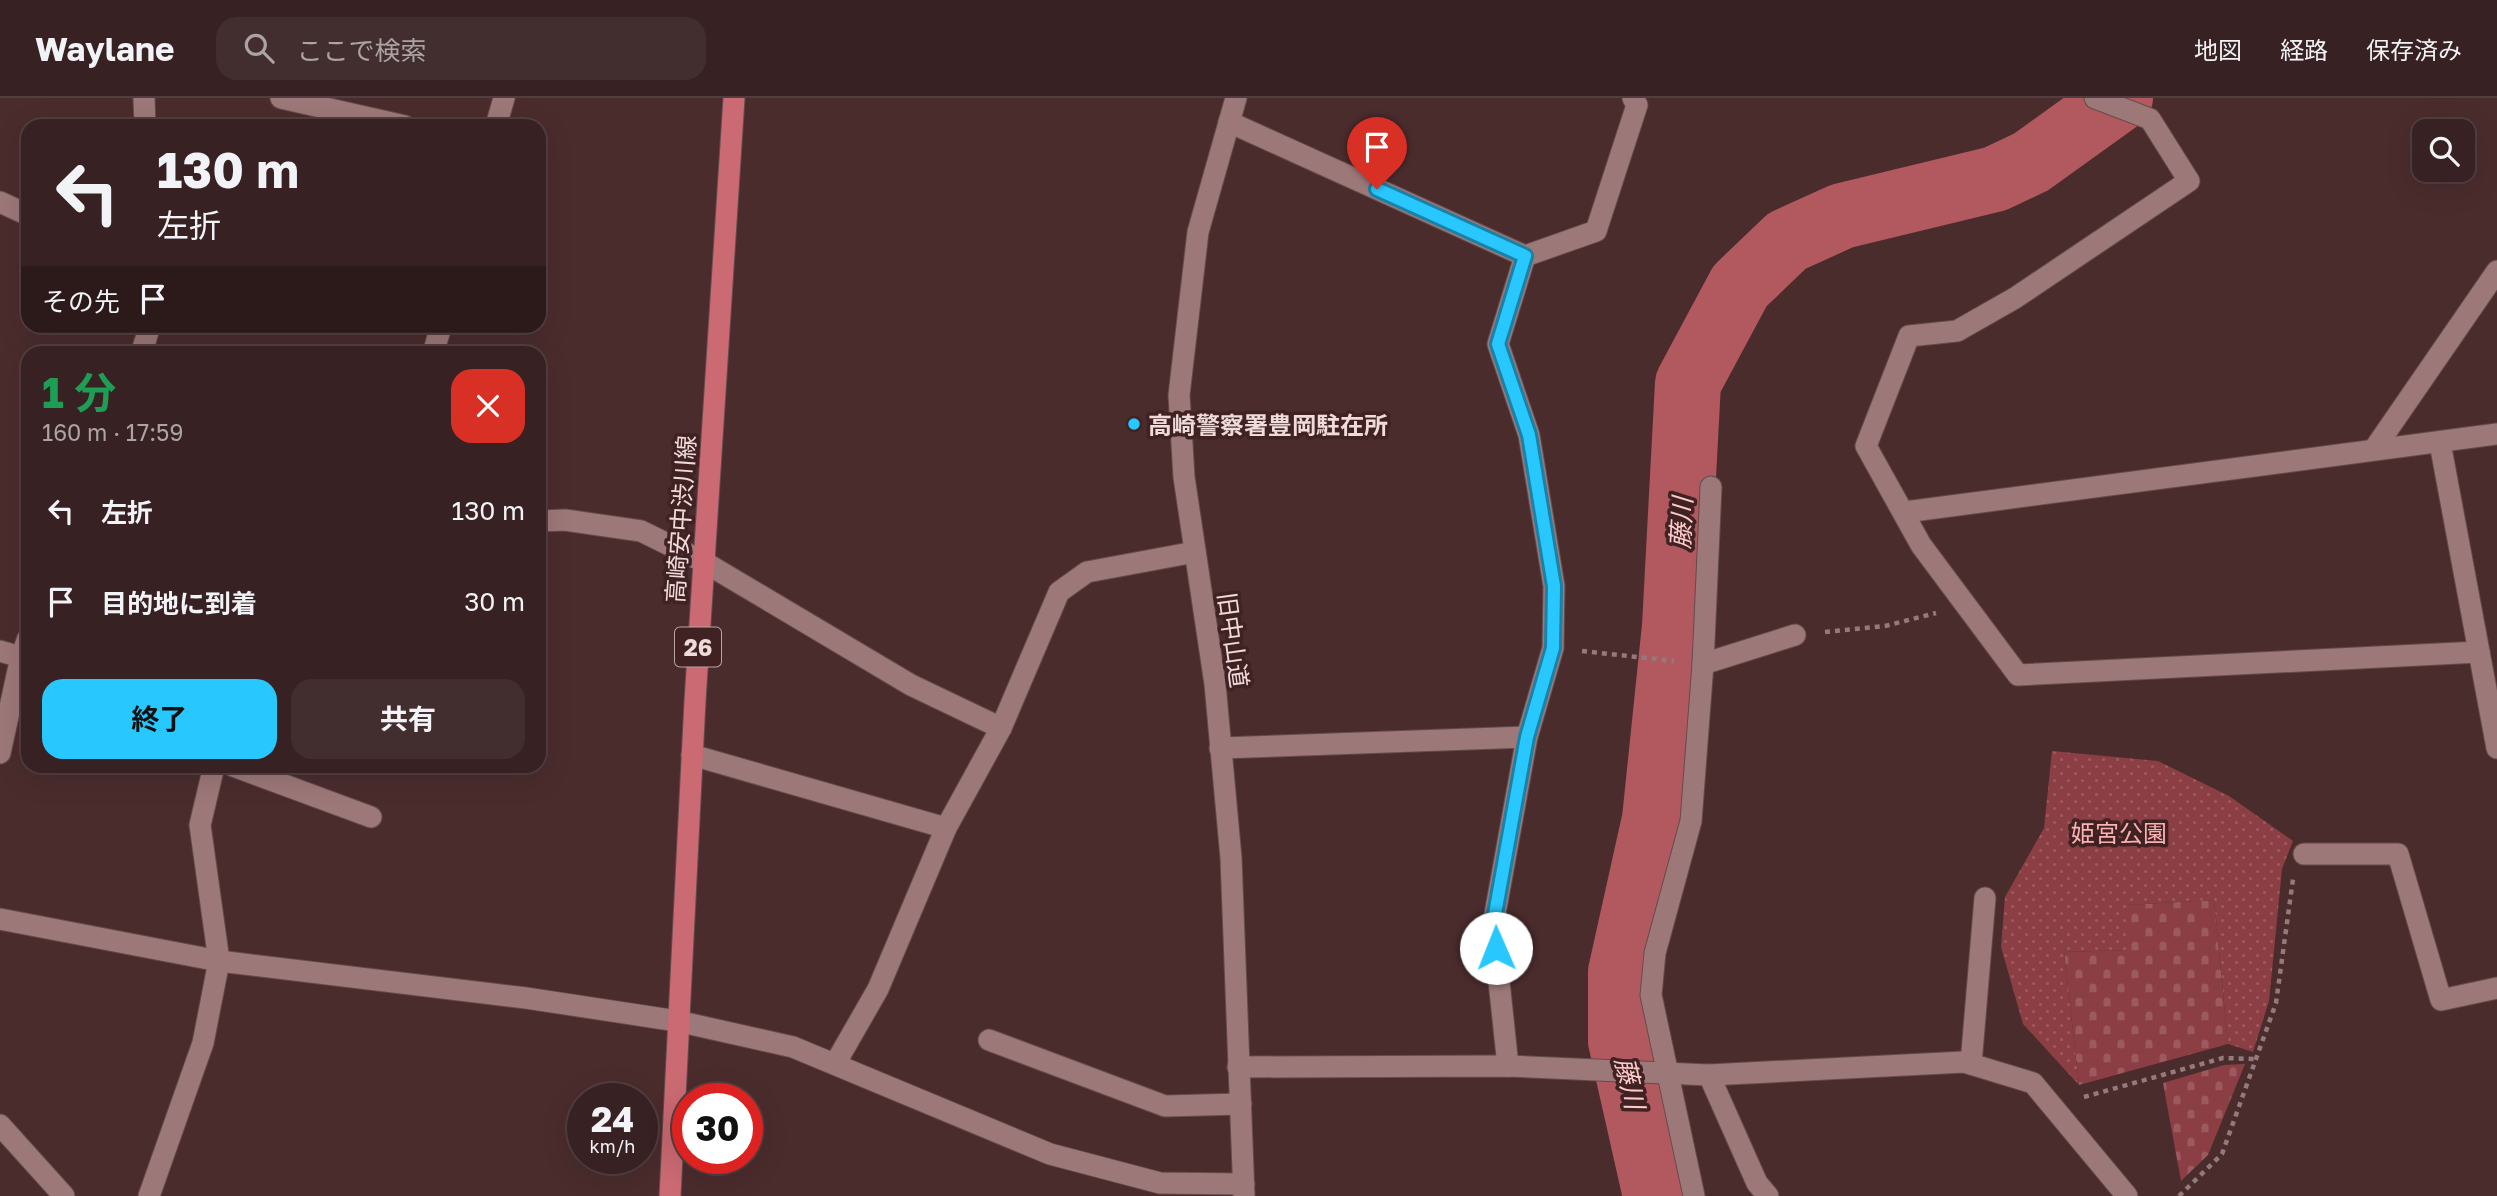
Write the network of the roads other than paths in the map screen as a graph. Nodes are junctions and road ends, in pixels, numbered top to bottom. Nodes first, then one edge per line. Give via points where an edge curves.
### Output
1 (144, 98) edge
2 (281, 98) edge
3 (504, 98) edge
4 (734, 98) edge
5 (1236, 98) edge
6 (1633, 98) edge
7 (2096, 99) edge
8 (145, 119) edge
9 (374, 119) edge
10 (498, 119) edge
11 (1229, 122) junction
12 (0, 202) edge
13 (21, 212) edge
14 (1525, 256) junction
15 (2497, 271) edge
16 (2497, 434) edge
17 (2440, 443) junction
18 (2375, 448) junction
19 (1711, 487) dead end
20 (1905, 512) junction
21 (546, 521) edge
22 (1195, 552) junction
23 (704, 562) junction
24 (1795, 635) road end
25 (2479, 652) junction
26 (19, 659) edge
27 (1703, 664) junction
28 (1002, 728) junction
29 (1527, 737) junction
30 (1220, 748) junction
31 (2497, 748) edge
32 (0, 753) edge
33 (692, 755) junction
34 (212, 773) edge
35 (252, 773) edge
36 (371, 817) dead end
37 (946, 828) junction
38 (2304, 853) road end
39 (1985, 898) dead end
40 (0, 919) edge
41 (219, 961) junction
42 (2497, 988) edge
43 (677, 1021) junction
44 (989, 1040) dead end
45 (835, 1064) junction
46 (1971, 1064) junction
47 (1238, 1066) junction
48 (1508, 1066) junction
49 (1656, 1074) junction
50 (1709, 1075) junction
51 (1241, 1104) junction
52 (0, 1125) edge
53 (1244, 1190) edge
54 (64, 1196) edge
55 (149, 1196) edge
56 (670, 1196) edge
57 (1694, 1196) edge
58 (1768, 1196) edge
59 (2127, 1196) edge

1 - 8 street
2 - 9 street
3 - 10 street
4 - 23 main road, 高崎安中渋川線 / 26
5 - 11 street, 旧中山道
6 - 14 street via 1637,105 1596,231
7 - 20 street via 2150,119 2189,181 2015,298 1957,331 1909,336 1867,446
11 - 14 street
11 - 22 street, 旧中山道 via 1198,232 1179,395
12 - 13 street
14 - 29 street via 1498,344 1529,435 1554,586 1553,648
15 - 18 street
16 - 17 street
17 - 18 street
17 - 25 street
18 - 20 street
19 - 27 street
20 - 25 street via 1921,545 2018,675
21 - 23 street via 641,531
22 - 28 street via 1087,572 1059,592
22 - 30 street, 旧中山道
23 - 28 street via 911,685
23 - 33 main road, 高崎安中渋川線 / 26
24 - 27 street
25 - 31 street
26 - 32 street
27 - 49 street via 1690,821 1655,953 1651,995
28 - 37 street
29 - 30 street
29 - 48 street via 1493,925
30 - 47 street, 旧中山道 via 1231,858
33 - 37 street
33 - 43 main road, 高崎安中渋川線 / 26
34 - 41 street via 200,825
35 - 36 street
37 - 45 street via 878,989
38 - 42 street via 2398,854 2441,1000
39 - 46 street
40 - 41 street
41 - 43 street
41 - 55 street via 203,1043
43 - 45 street via 793,1047
43 - 56 main road, 高崎安中渋川線 / 26
44 - 51 street via 1165,1106
45 - 53 street via 1049,1154 1160,1182
46 - 50 street
46 - 59 street via 2033,1083
47 - 48 street
47 - 51 street, 旧中山道
48 - 49 street
49 - 50 street
49 - 57 street
50 - 58 street via 1757,1183
51 - 53 street, 旧中山道
52 - 54 street

